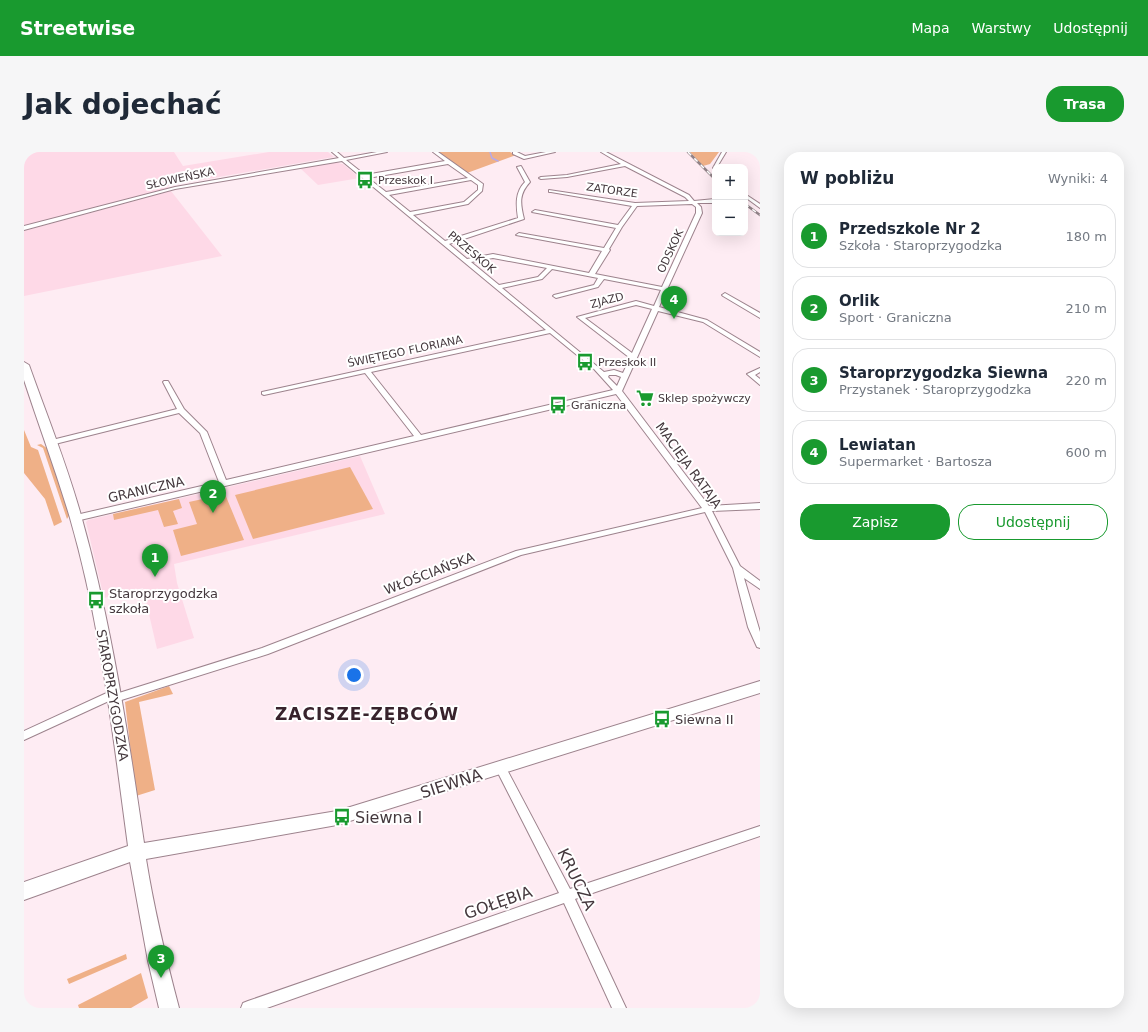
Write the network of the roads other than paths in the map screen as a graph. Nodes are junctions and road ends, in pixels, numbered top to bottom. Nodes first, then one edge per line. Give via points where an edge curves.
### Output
1 (334, 152) edge
2 (385, 152) edge
3 (435, 152) edge
4 (553, 152) edge
5 (603, 152) edge
6 (724, 152) edge
7 (516, 153) edge
8 (343, 159) junction
9 (449, 162) junction
10 (626, 164) junction
11 (717, 164) edge
12 (519, 167) dead end
13 (364, 176) junction
14 (541, 178) dead end
15 (471, 179) junction
16 (551, 191) dead end
17 (385, 194) junction
18 (748, 200) edge
19 (712, 201) edge
20 (695, 203) junction
21 (635, 205) junction
22 (760, 206) edge
23 (535, 212) dead end
24 (410, 214) junction
25 (619, 227) junction
26 (24, 228) edge
27 (519, 235) dead end
28 (445, 243) junction
29 (607, 250) junction
30 (467, 261) junction
31 (552, 267) junction
32 (591, 275) junction
33 (602, 278) junction
34 (498, 288) junction
35 (665, 289) junction
36 (725, 295) dead end
37 (556, 296) dead end
38 (657, 308) junction
39 (760, 316) edge
40 (551, 331) junction
41 (760, 355) edge
42 (634, 358) junction
43 (24, 365) edge
44 (596, 368) junction
45 (760, 370) edge
46 (367, 371) junction
47 (614, 372) junction
48 (625, 377) junction
49 (606, 379) junction
50 (166, 382) dead end
51 (760, 383) edge
52 (618, 391) junction
53 (264, 393) dead end
54 (181, 410) junction
55 (419, 438) junction
56 (51, 443) junction
57 (224, 484) junction
58 (760, 506) edge
59 (707, 509) junction
60 (76, 518) junction
61 (737, 568) junction
62 (760, 586) edge
63 (760, 644) edge
64 (760, 687) edge
65 (115, 696) junction
66 (24, 736) edge
67 (500, 767) junction
68 (760, 831) edge
69 (136, 853) junction
70 (24, 891) edge
71 (567, 896) junction
72 (169, 1008) edge
73 (248, 1008) edge
74 (619, 1008) edge

1 - 8 street, PRZESKOK
2 - 8 street, SŁOWEŃSKA
3 - 9 street
4 - 7 street via 524,158
5 - 10 street
6 - 11 street
8 - 13 street, PRZESKOK
8 - 26 street, SŁOWEŃSKA via 175,188
9 - 13 street
9 - 15 street
10 - 14 street via 567,176
10 - 20 street
12 - 28 street via 528,182 522,185 520,190 518,214 521,219
13 - 17 street, PRZESKOK
15 - 17 street
15 - 24 street via 481,187 469,202
16 - 21 street, ZATORZE
17 - 24 street, PRZESKOK
18 - 22 street
19 - 20 street
20 - 21 street, ZATORZE
20 - 35 street, ODSKOK via 699,210 698,216
21 - 25 street
23 - 25 street
24 - 28 street, PRZESKOK
25 - 29 street
27 - 29 street
28 - 30 street, PRZESKOK
29 - 32 street
30 - 31 street, ZJAZD via 493,256
30 - 34 street, PRZESKOK
31 - 32 street, ZJAZD
31 - 34 street via 540,278
32 - 33 street, ZJAZD
33 - 35 street, ZJAZD
33 - 37 street, ZJAZD via 596,286
34 - 40 street, PRZESKOK
35 - 38 street, ODSKOK
36 - 39 street
38 - 41 street via 705,321
38 - 42 street, ODSKOK
38 - 42 street, ZJAZD via 636,303 580,317
40 - 44 street, PRZESKOK
40 - 46 street, ŚWIĘTEGO FLORIANA
42 - 48 street, ODSKOK
43 - 56 street, STAROPRZYGODZKA
44 - 47 street, PRZESKOK
44 - 49 street, PRZESKOK
45 - 51 street via 750,374
46 - 53 street, ŚWIĘTEGO FLORIANA
46 - 55 street
47 - 48 street, PRZESKOK
47 - 49 street via 606,374
48 - 49 street via 618,383
48 - 52 street
49 - 52 street, MACIEJA RATAJA
50 - 54 street
52 - 55 street, GRANICZNA
52 - 59 street, MACIEJA RATAJA
54 - 56 street
54 - 57 street via 203,432
55 - 57 street, GRANICZNA
56 - 60 street, STAROPRZYGODZKA
57 - 60 street, GRANICZNA
58 - 59 street, WŁOŚCIAŃSKA
59 - 61 street, MACIEJA RATAJA
59 - 65 street, WŁOŚCIAŃSKA via 519,553 264,651
60 - 65 street, STAROPRZYGODZKA via 95,593
61 - 62 street, MACIEJA RATAJA
61 - 63 street, MACIEJA RATAJA
64 - 67 street, SIEWNA via 719,702
65 - 66 street, WŁOŚCIAŃSKA
65 - 69 street, STAROPRZYGODZKA
67 - 69 street, SIEWNA via 337,818
67 - 71 street, KRUCZA
68 - 71 street, GOŁĘBIA
69 - 70 street, SIEWNA
69 - 72 street, STAROPRZYGODZKA via 150,930
71 - 73 street, GOŁĘBIA
71 - 74 street, KRUCZA

